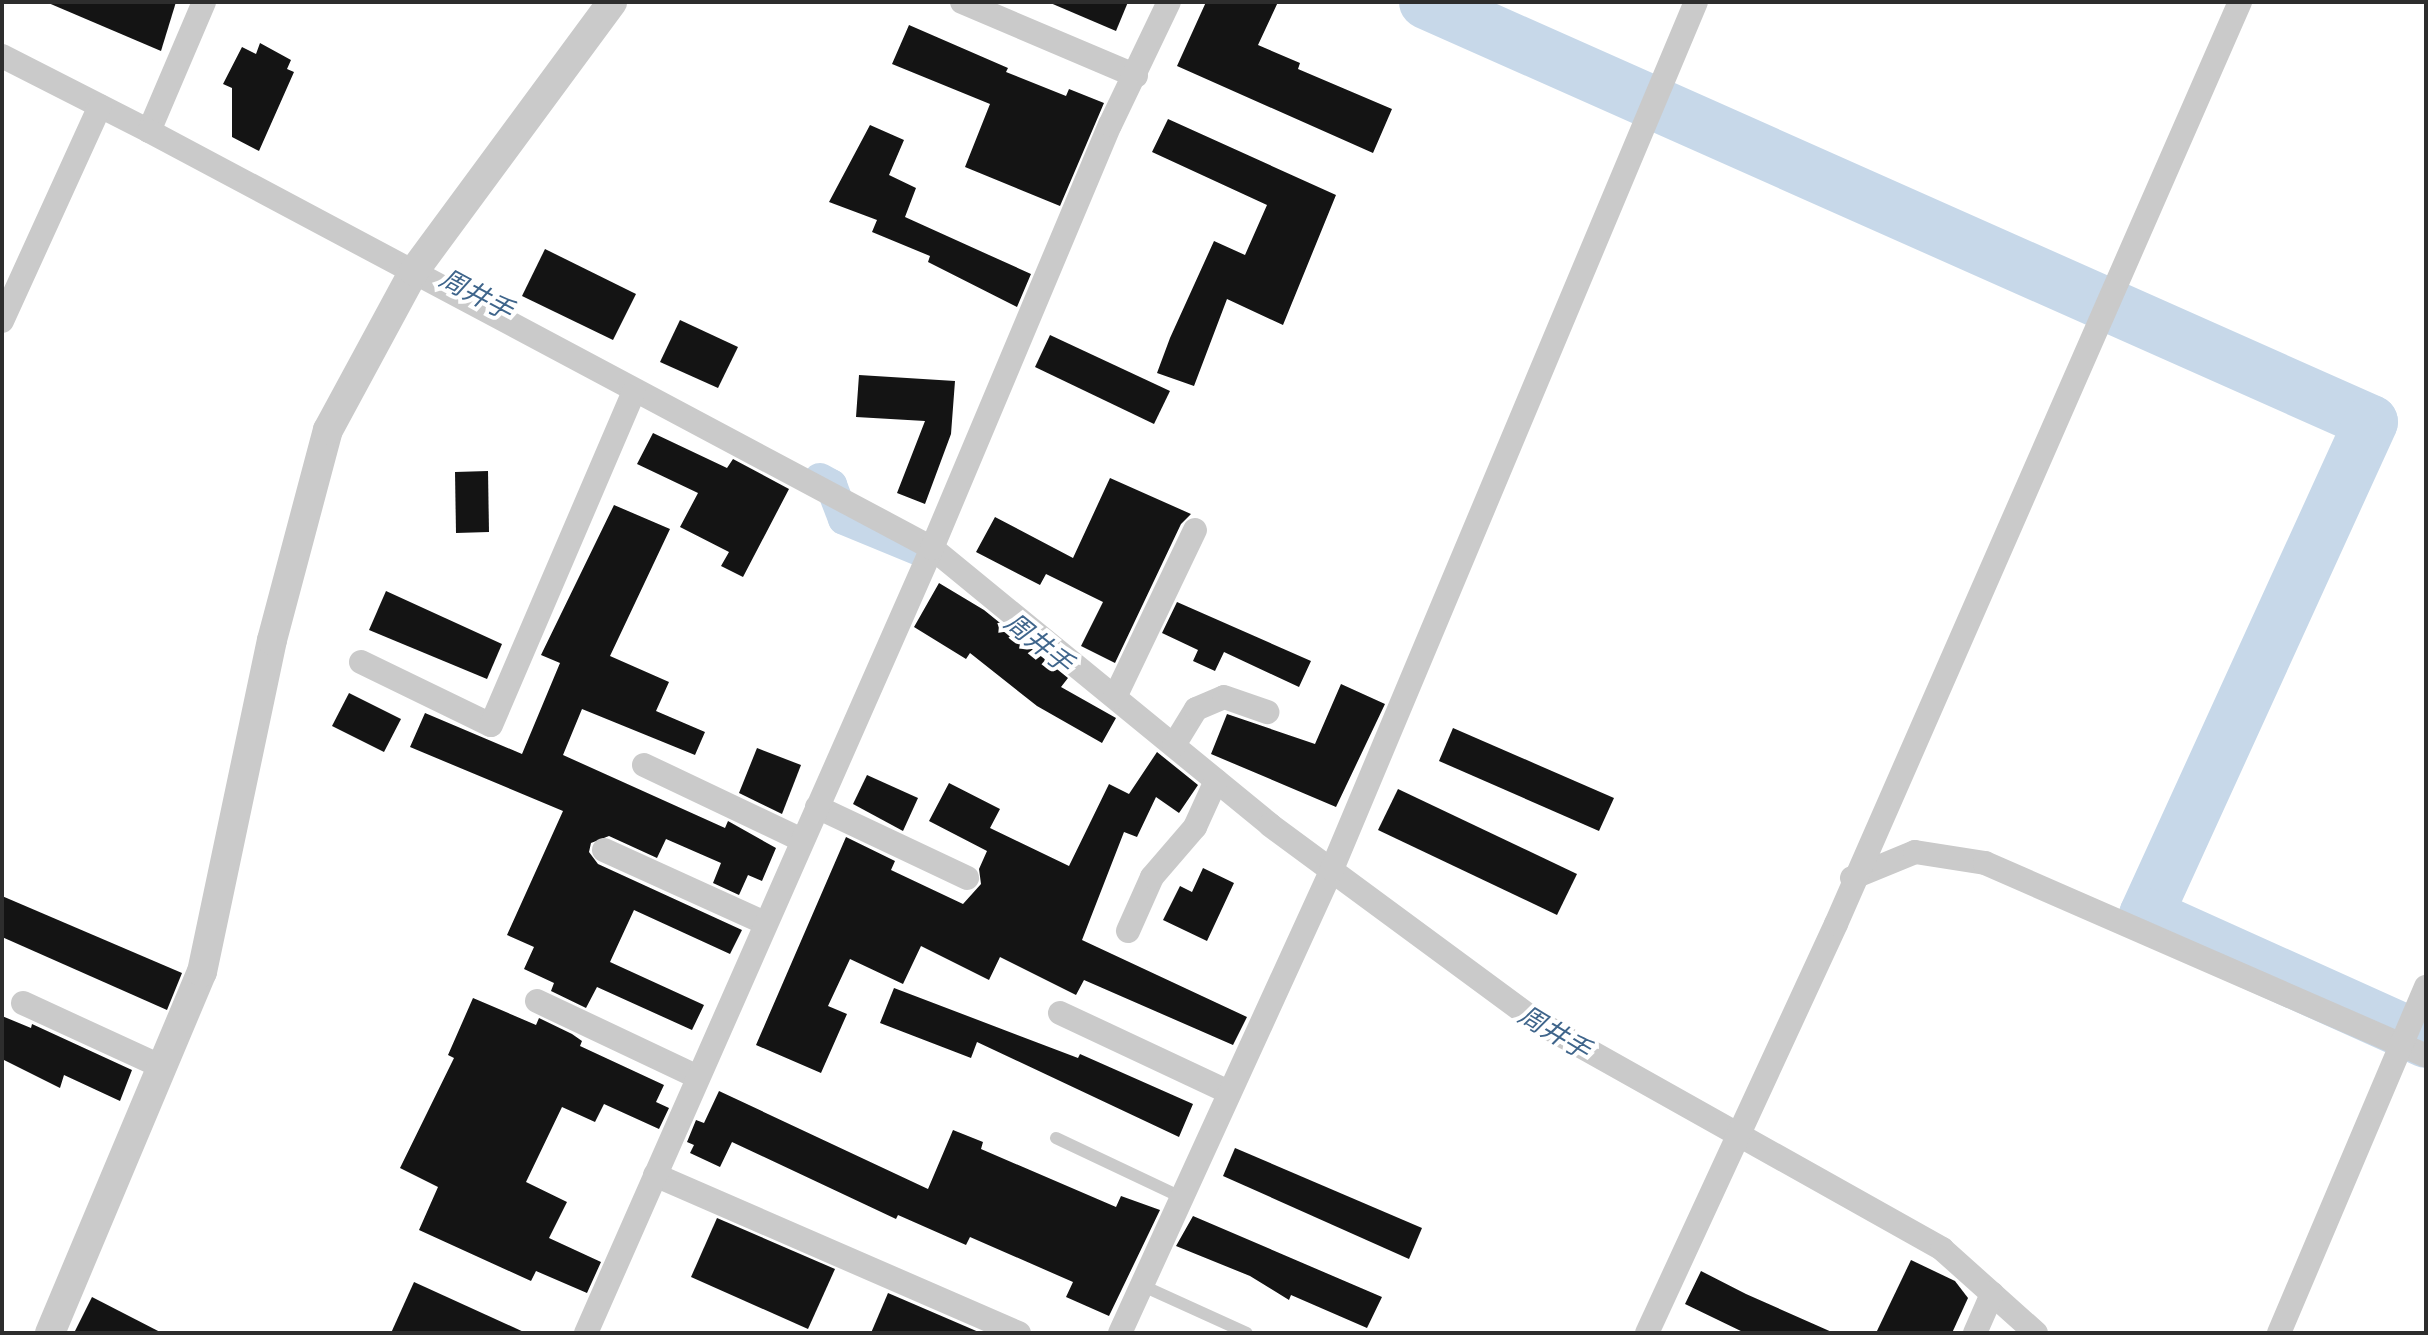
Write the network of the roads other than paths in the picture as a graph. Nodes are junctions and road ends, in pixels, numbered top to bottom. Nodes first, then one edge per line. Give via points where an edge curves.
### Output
1 (204, 2) edge
2 (612, 2) edge
3 (962, 2) edge
4 (1169, 2) edge
5 (1696, 2) edge
6 (2240, 2) edge
7 (2, 56) edge
8 (1136, 76) junction
9 (100, 106) junction
10 (149, 131) junction
11 (414, 271) junction
12 (2, 321) edge
13 (634, 391) junction
14 (1195, 530) dead end
15 (932, 548) junction
16 (361, 662) dead end
17 (1115, 697) junction
18 (1267, 712) dead end
19 (1174, 745) junction
20 (644, 765) dead end
21 (1216, 781) junction
22 (817, 807) junction
23 (802, 840) junction
24 (604, 850) dead end
25 (1332, 869) junction
26 (967, 878) dead end
27 (1852, 878) junction
28 (765, 923) junction
29 (1128, 931) dead end
30 (2426, 987) edge
31 (537, 1001) dead end
32 (23, 1003) dead end
33 (1060, 1013) dead end
34 (2400, 1045) junction
35 (2426, 1056) edge
36 (162, 1067) junction
37 (698, 1077) junction
38 (1229, 1092) junction
39 (1739, 1131) junction
40 (1056, 1138) dead end
41 (655, 1175) junction
42 (1181, 1197) junction
43 (1141, 1285) junction
44 (1992, 1294) junction
45 (1652, 1331) edge
46 (50, 1333) edge
47 (586, 1333) edge
48 (1019, 1333) edge
49 (1120, 1333) edge
50 (1247, 1333) edge
51 (1975, 1333) edge
52 (2036, 1333) edge
53 (2279, 1333) edge

1 - 10 street
2 - 11 street
3 - 8 street
4 - 8 street
5 - 25 street
6 - 27 street
7 - 9 street
8 - 15 street via 1000,380
9 - 10 street
9 - 12 street
10 - 11 street
11 - 13 street
11 - 36 street via 328,430 272,640 202,972
13 - 15 street
13 - 16 street via 491,725
14 - 17 street
15 - 17 street
15 - 22 street
17 - 19 street
18 - 19 street via 1224,697 1196,709
19 - 21 street
20 - 23 street
21 - 25 street
21 - 29 street via 1195,827 1152,877
22 - 23 street
22 - 26 street
23 - 28 street
24 - 28 street
25 - 38 street
25 - 39 street via 1536,1021
27 - 34 street via 1915,852 1985,863
27 - 39 street
28 - 37 street
30 - 34 street
31 - 37 street
32 - 36 street
33 - 38 street
34 - 35 street
34 - 53 street
36 - 46 street
37 - 41 street
38 - 42 street
39 - 44 street via 1942,1249
39 - 45 street
40 - 42 lane
41 - 47 street
41 - 48 street
42 - 43 street
43 - 49 street
43 - 50 lane
44 - 51 street
44 - 52 street

